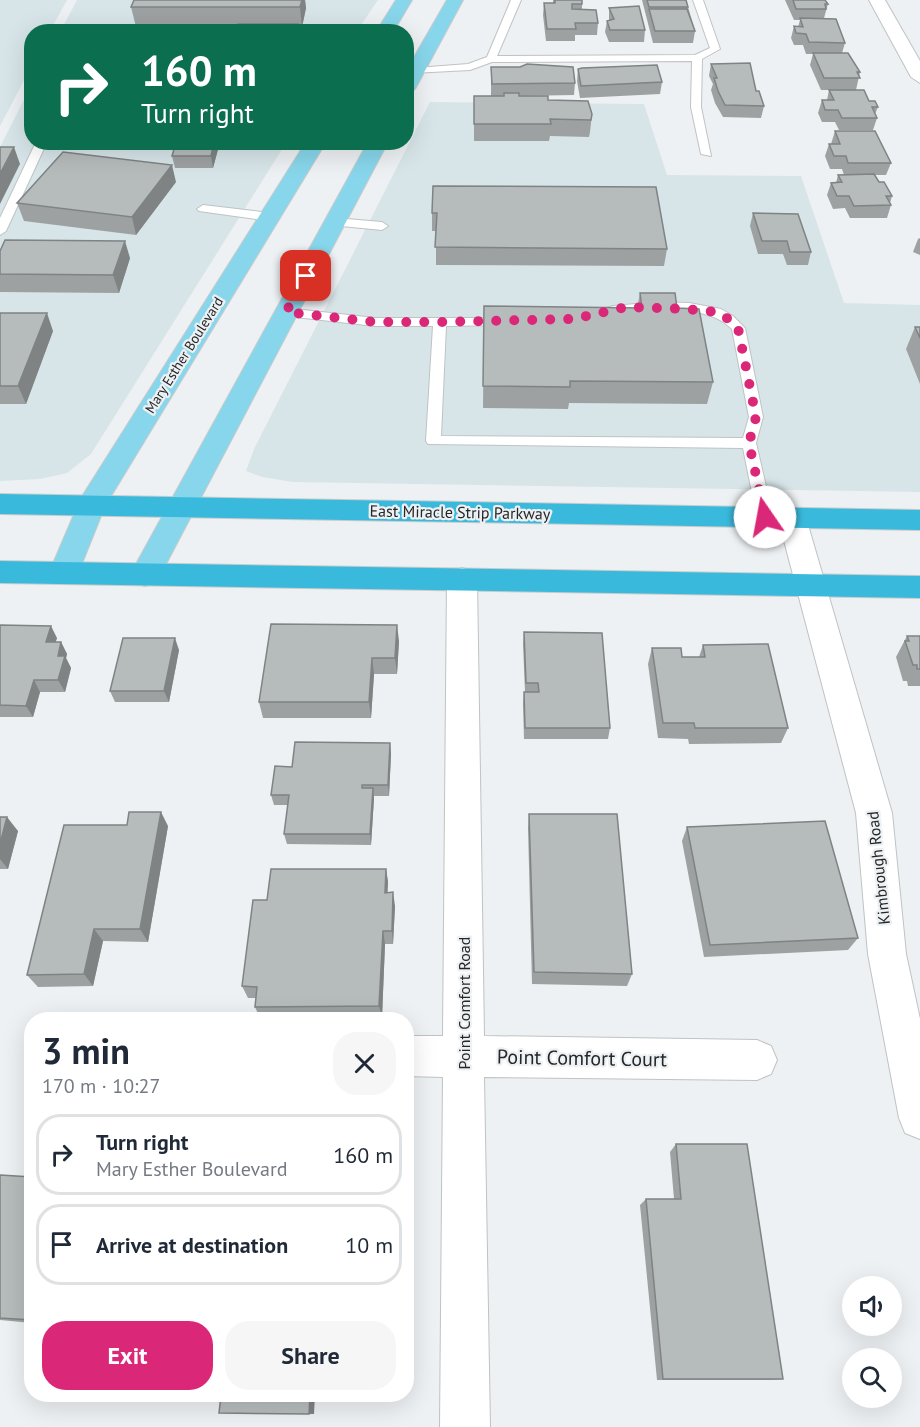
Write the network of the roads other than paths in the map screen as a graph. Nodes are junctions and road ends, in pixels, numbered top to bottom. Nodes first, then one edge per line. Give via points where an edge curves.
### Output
1 (404, 0) edge
2 (455, 0) edge
3 (516, 0) edge
4 (698, 0) edge
5 (877, 0) edge
6 (389, 24) edge
7 (697, 58) junction
8 (491, 59) junction
9 (416, 71) junction
10 (414, 75) edge
11 (920, 77) edge
12 (38, 150) edge
13 (311, 150) edge
14 (374, 150) edge
15 (707, 154) dead end
16 (203, 209) dead end
17 (270, 217) junction
18 (335, 222) junction
19 (382, 226) dead end
20 (0, 231) edge
21 (286, 312) junction
22 (583, 316) edge
23 (522, 321) edge
24 (440, 322) junction
25 (749, 443) junction
26 (0, 504) edge
27 (91, 505) junction
28 (180, 507) junction
29 (778, 518) junction
30 (920, 520) edge
31 (0, 572) edge
32 (64, 573) junction
33 (145, 575) junction
34 (462, 579) junction
35 (810, 585) junction
36 (920, 587) edge
37 (414, 1056) edge
38 (464, 1057) junction
39 (757, 1060) dead end
40 (920, 1118) edge
41 (465, 1427) edge

1 - 6 main road
2 - 9 main road
3 - 8 lane
4 - 7 lane via 715,49
5 - 11 street
7 - 8 lane
7 - 15 lane via 696,107
8 - 9 lane via 470,67
9 - 10 main road
12 - 20 lane
13 - 17 main road, Mary Esther Boulevard
14 - 18 main road
16 - 17 lane
17 - 27 main road, Mary Esther Boulevard
18 - 19 lane
18 - 21 main road
21 - 24 lane via 375,322
21 - 28 main road
22 - 25 lane via 627,307 717,312 730,320 738,328 756,417
23 - 24 lane
24 - 25 lane via 433,441
25 - 29 lane
26 - 27 highway, East Miracle Strip Parkway
27 - 28 highway, East Miracle Strip Parkway
27 - 32 main road, Mary Esther Boulevard
28 - 29 highway, East Miracle Strip Parkway
28 - 33 main road
29 - 30 highway, East Miracle Strip Parkway
29 - 35 street, Kimbrough Road
31 - 32 highway
32 - 33 highway
33 - 34 highway
34 - 35 highway
34 - 38 street, Point Comfort Road
35 - 36 highway
35 - 40 street, Kimbrough Road via 874,813 887,954
37 - 38 street, Point Comfort Court
38 - 39 street, Point Comfort Court
38 - 41 street, Point Comfort Road

